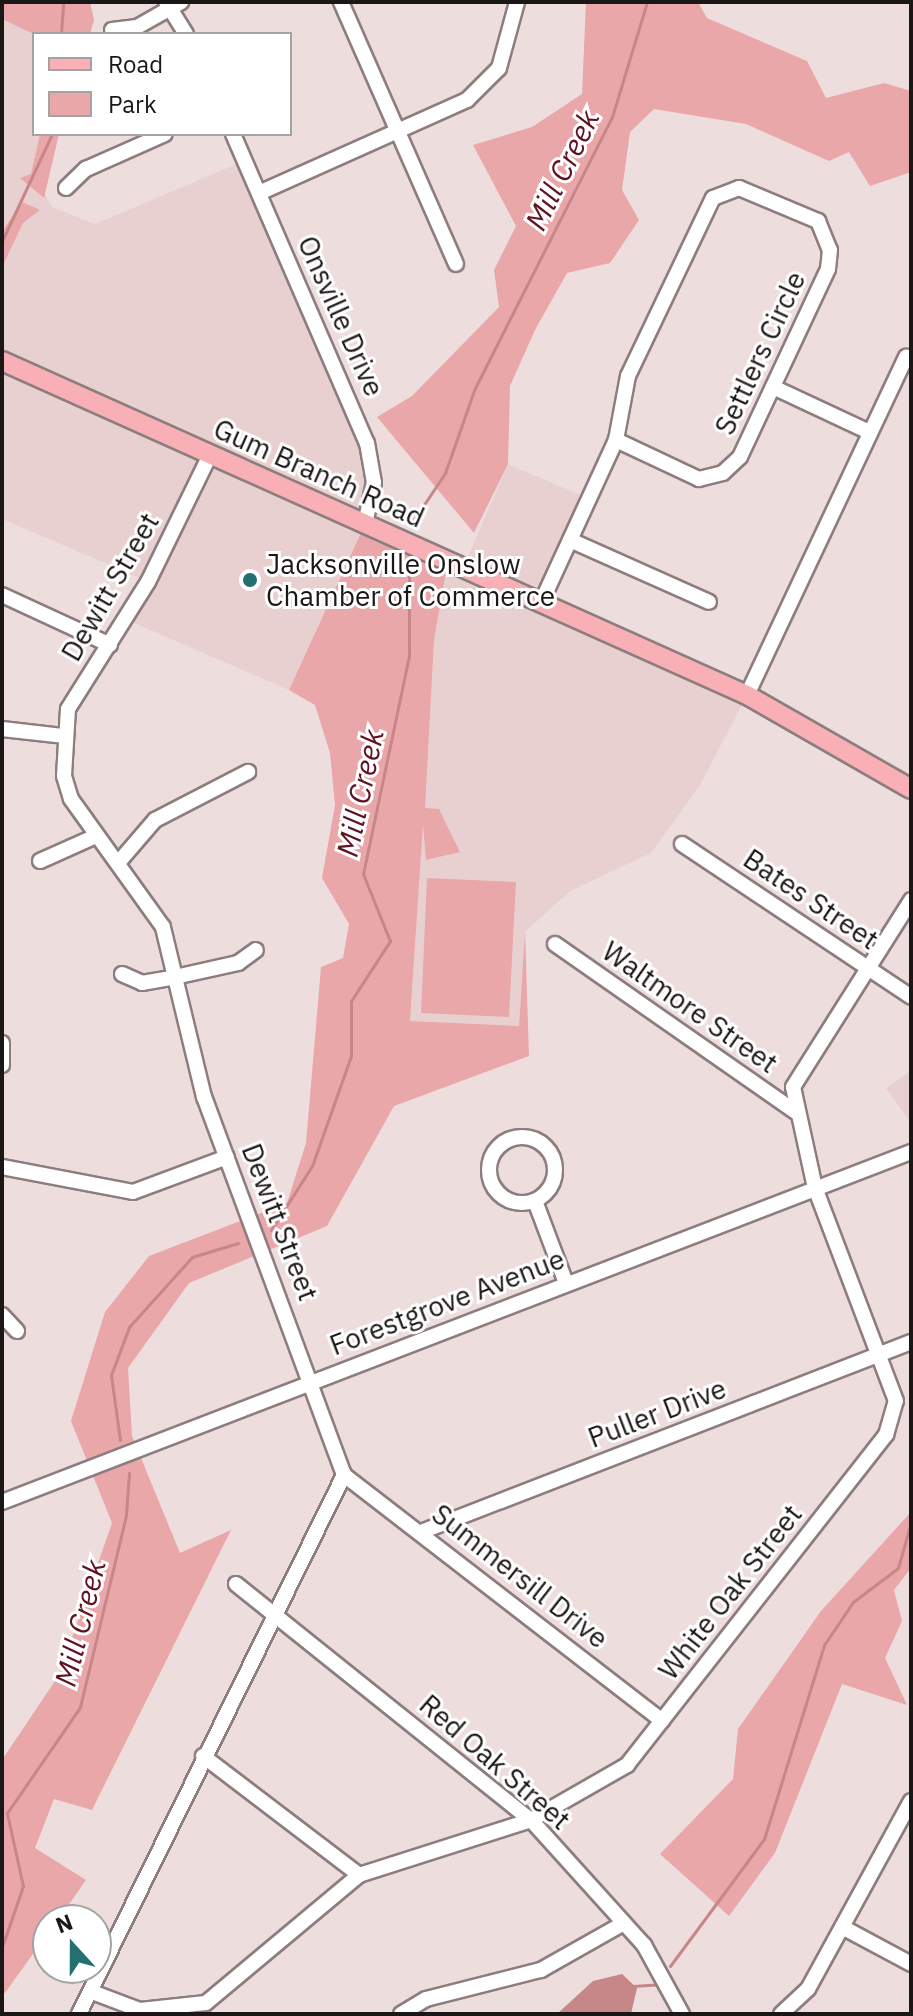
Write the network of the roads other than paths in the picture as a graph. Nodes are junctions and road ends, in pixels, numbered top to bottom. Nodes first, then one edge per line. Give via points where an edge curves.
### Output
1 (341, 2) edge
2 (517, 2) edge
3 (173, 4) edge
4 (112, 30) dead end
5 (185, 32) edge
6 (397, 132) junction
7 (160, 136) edge
8 (234, 136) edge
9 (66, 188) dead end
10 (259, 193) junction
11 (456, 264) dead end
12 (906, 357) dead end
13 (2, 361) edge
14 (773, 387) junction
15 (869, 432) junction
16 (616, 440) junction
17 (210, 455) junction
18 (365, 524) junction
19 (570, 540) junction
20 (2, 595) edge
21 (709, 602) dead end
22 (541, 603) junction
23 (110, 645) junction
24 (747, 695) junction
25 (2, 729) edge
26 (63, 736) junction
27 (248, 772) dead end
28 (911, 789) edge
29 (96, 836) junction
30 (682, 844) dead end
31 (40, 861) dead end
32 (118, 863) junction
33 (911, 900) edge
34 (555, 944) dead end
35 (256, 950) dead end
36 (863, 965) junction
37 (122, 974) dead end
38 (175, 977) junction
39 (911, 997) edge
40 (2, 1043) edge
41 (2, 1065) edge
42 (796, 1112) junction
43 (911, 1152) edge
44 (227, 1157) junction
45 (2, 1167) edge
46 (815, 1188) junction
47 (535, 1201) junction
48 (566, 1283) junction
49 (2, 1315) edge
50 (17, 1331) dead end
51 (911, 1342) edge
52 (882, 1353) junction
53 (314, 1381) junction
54 (344, 1475) junction
55 (2, 1502) edge
56 (421, 1532) junction
57 (236, 1584) dead end
58 (274, 1617) junction
59 (662, 1721) junction
60 (203, 1756) junction
61 (910, 1806) edge
62 (531, 1820) junction
63 (359, 1875) junction
64 (624, 1923) junction
65 (844, 1928) junction
66 (911, 1964) edge
67 (92, 1992) junction
68 (79, 2014) edge
69 (401, 2014) edge
70 (682, 2014) edge
71 (781, 2014) edge

1 - 6 street
2 - 6 street via 499,68 467,100
3 - 4 street
3 - 5 street
6 - 10 street
6 - 11 street
7 - 9 street via 86,169
8 - 10 street, Onsville Drive
10 - 18 street, Onsville Drive via 367,443 374,482
12 - 15 street
13 - 17 main road, Gum Branch Road
14 - 15 street
14 - 16 street, Settlers Circle via 740,457 723,473 699,479
14 - 16 street, Settlers Circle via 830,250 818,221 739,188 713,198 628,376
15 - 24 street
16 - 19 street, Settlers Circle
17 - 18 main road, Gum Branch Road
17 - 23 street, Dewitt Street
18 - 22 main road, Gum Branch Road
19 - 21 street
19 - 22 street, Settlers Circle
20 - 23 street
22 - 24 main road, Gum Branch Road
23 - 26 street, Dewitt Street via 68,709
24 - 28 main road, Gum Branch Road
25 - 26 street
26 - 29 street, Dewitt Street via 71,799
27 - 32 street via 155,820
29 - 31 street
29 - 32 street, Dewitt Street
30 - 36 street, Bates Street
32 - 38 street, Dewitt Street via 163,927
33 - 36 street, White Oak Street
34 - 42 street, Waltmore Street
35 - 38 street via 238,963
36 - 39 street, Bates Street
36 - 42 street, White Oak Street via 793,1087
37 - 38 street via 142,983
38 - 44 street, Dewitt Street via 199,1082
40 - 41 street
42 - 46 street, White Oak Street
43 - 46 street, Forestgrove Avenue
44 - 45 street via 133,1192
44 - 53 street, Dewitt Street
46 - 48 street, Forestgrove Avenue
46 - 52 street, White Oak Street
47 - 47 street via 553,1183 552,1159 537,1140 512,1138 491,1157 494,1189 508,1200
47 - 48 street
48 - 53 street, Forestgrove Avenue
49 - 50 street
51 - 52 street, Puller Drive
52 - 56 street, Puller Drive
52 - 59 street, White Oak Street via 896,1401 886,1435
53 - 54 street, Dewitt Street
53 - 55 street, Forestgrove Avenue
54 - 56 street, Summersill Drive
54 - 58 street
56 - 59 street, Summersill Drive
57 - 58 street, Red Oak Street
58 - 60 street
58 - 62 street, Red Oak Street
59 - 62 street, White Oak Street via 627,1765
60 - 63 street
60 - 67 street
61 - 65 street
62 - 63 street, White Oak Street
62 - 64 street, Red Oak Street
63 - 67 street, White Oak Street via 206,2003 140,2010
64 - 69 street via 541,1970 426,1999
64 - 70 street, Red Oak Street via 664,1972
65 - 66 street
65 - 71 street via 808,1989
67 - 68 street

